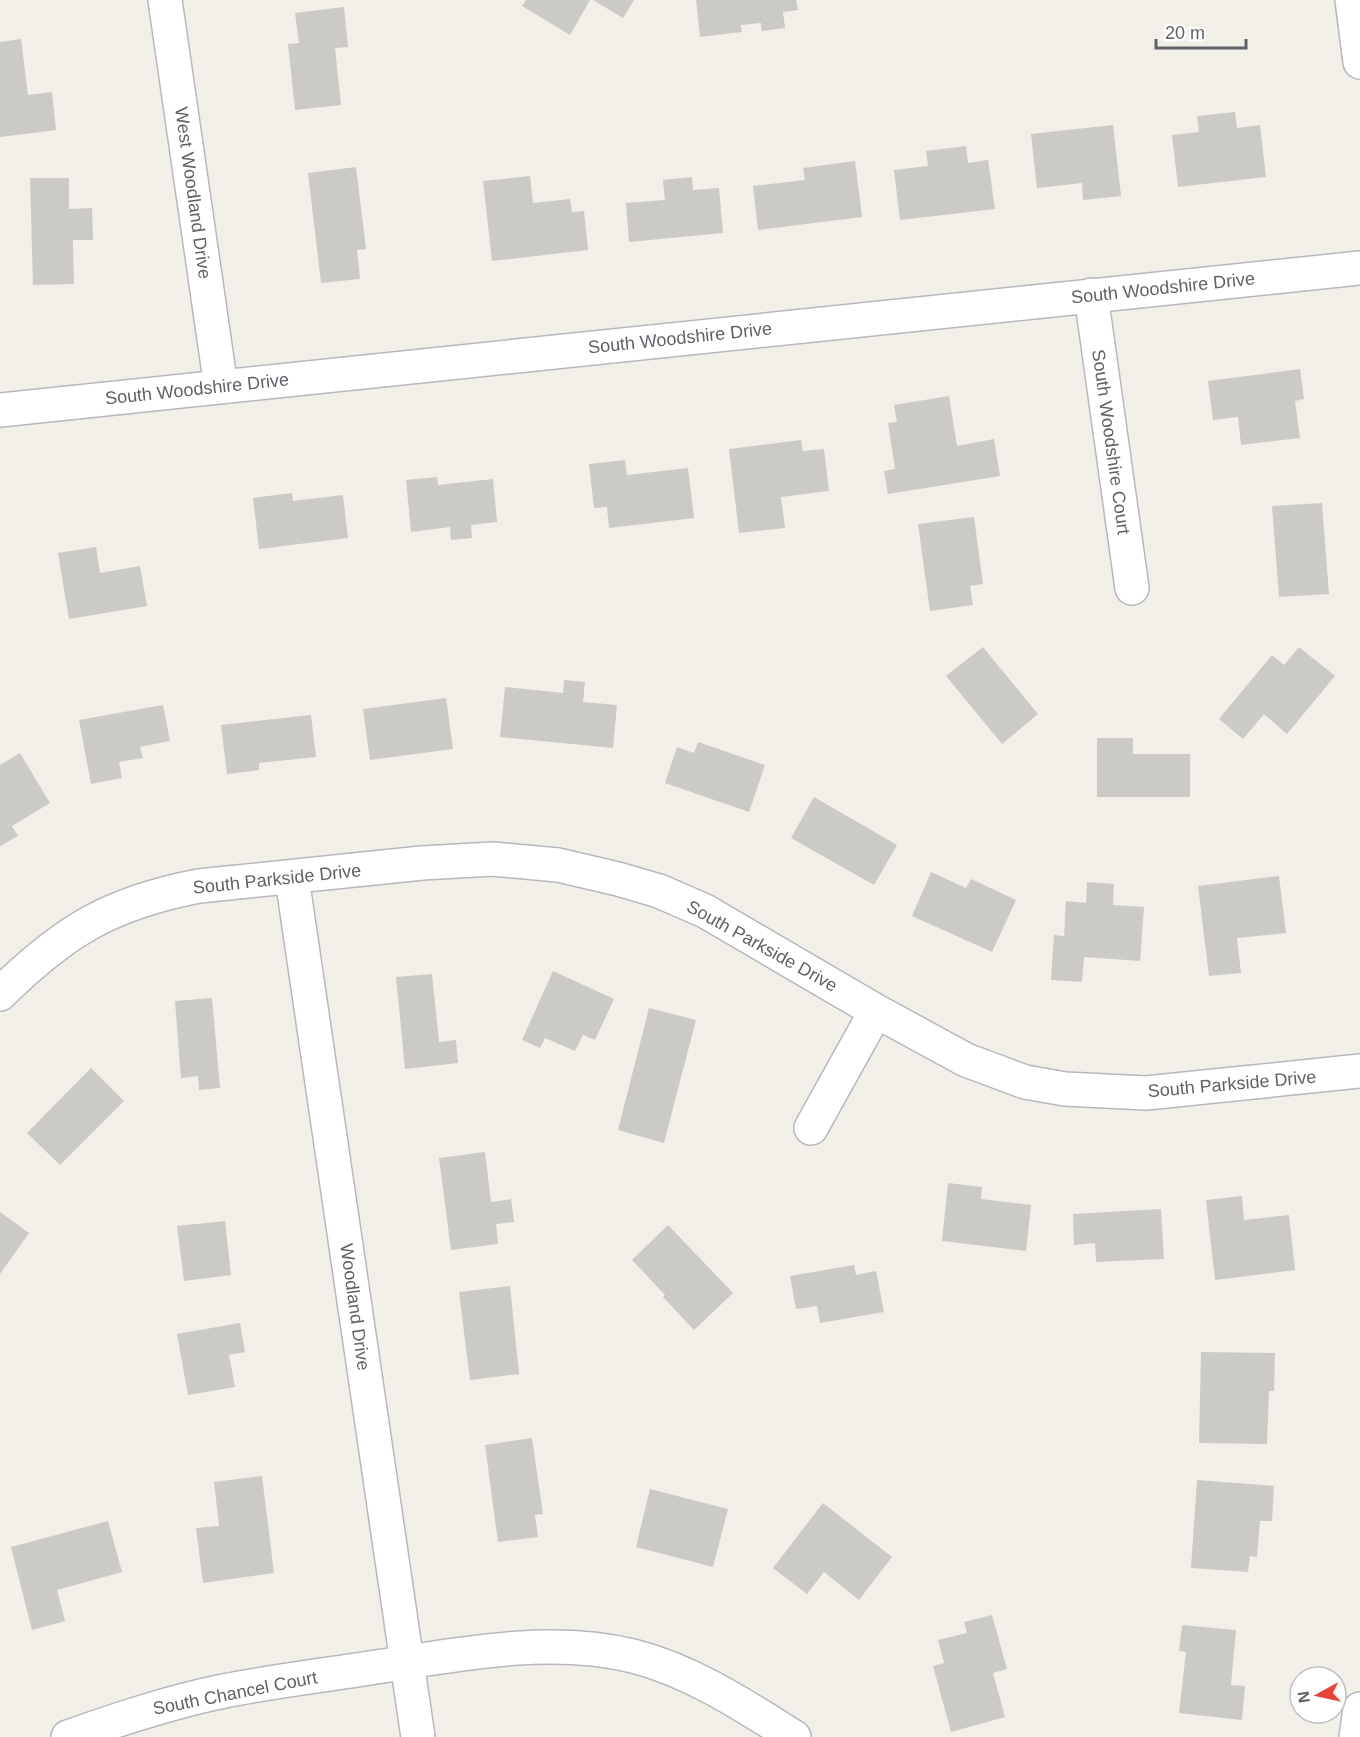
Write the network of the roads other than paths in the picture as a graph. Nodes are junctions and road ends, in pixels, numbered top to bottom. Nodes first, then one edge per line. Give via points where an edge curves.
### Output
1 (165, 0) edge
2 (1352, 0) edge
3 (1360, 62) edge
4 (1360, 268) edge
5 (1091, 295) junction
6 (221, 387) junction
7 (0, 410) edge
8 (1132, 588) dead end
9 (292, 878) junction
10 (0, 994) edge
11 (876, 1011) junction
12 (1360, 1071) edge
13 (811, 1128) dead end
14 (407, 1663) junction
15 (1360, 1709) edge
16 (68, 1737) edge
17 (418, 1737) edge
18 (794, 1737) edge
19 (1356, 1737) edge

1 - 6 street, West Woodland Drive
2 - 3 street
4 - 5 street, South Woodshire Drive
5 - 6 street, South Woodshire Drive
5 - 8 street, South Woodshire Court
6 - 7 street, South Woodshire Drive
9 - 10 street, South Parkside Drive via 198,886 115,910 64,938
9 - 11 street, South Parkside Drive via 493,859 558,865 659,891 705,910
9 - 14 street, Woodland Drive
11 - 12 street, South Parkside Drive via 966,1060 1026,1082 1065,1089 1146,1093
11 - 13 street
14 - 16 street, South Chancel Court via 225,1691 124,1717
14 - 17 street, Woodland Drive
14 - 18 street, South Chancel Court via 564,1646 632,1656 700,1681
15 - 19 street

